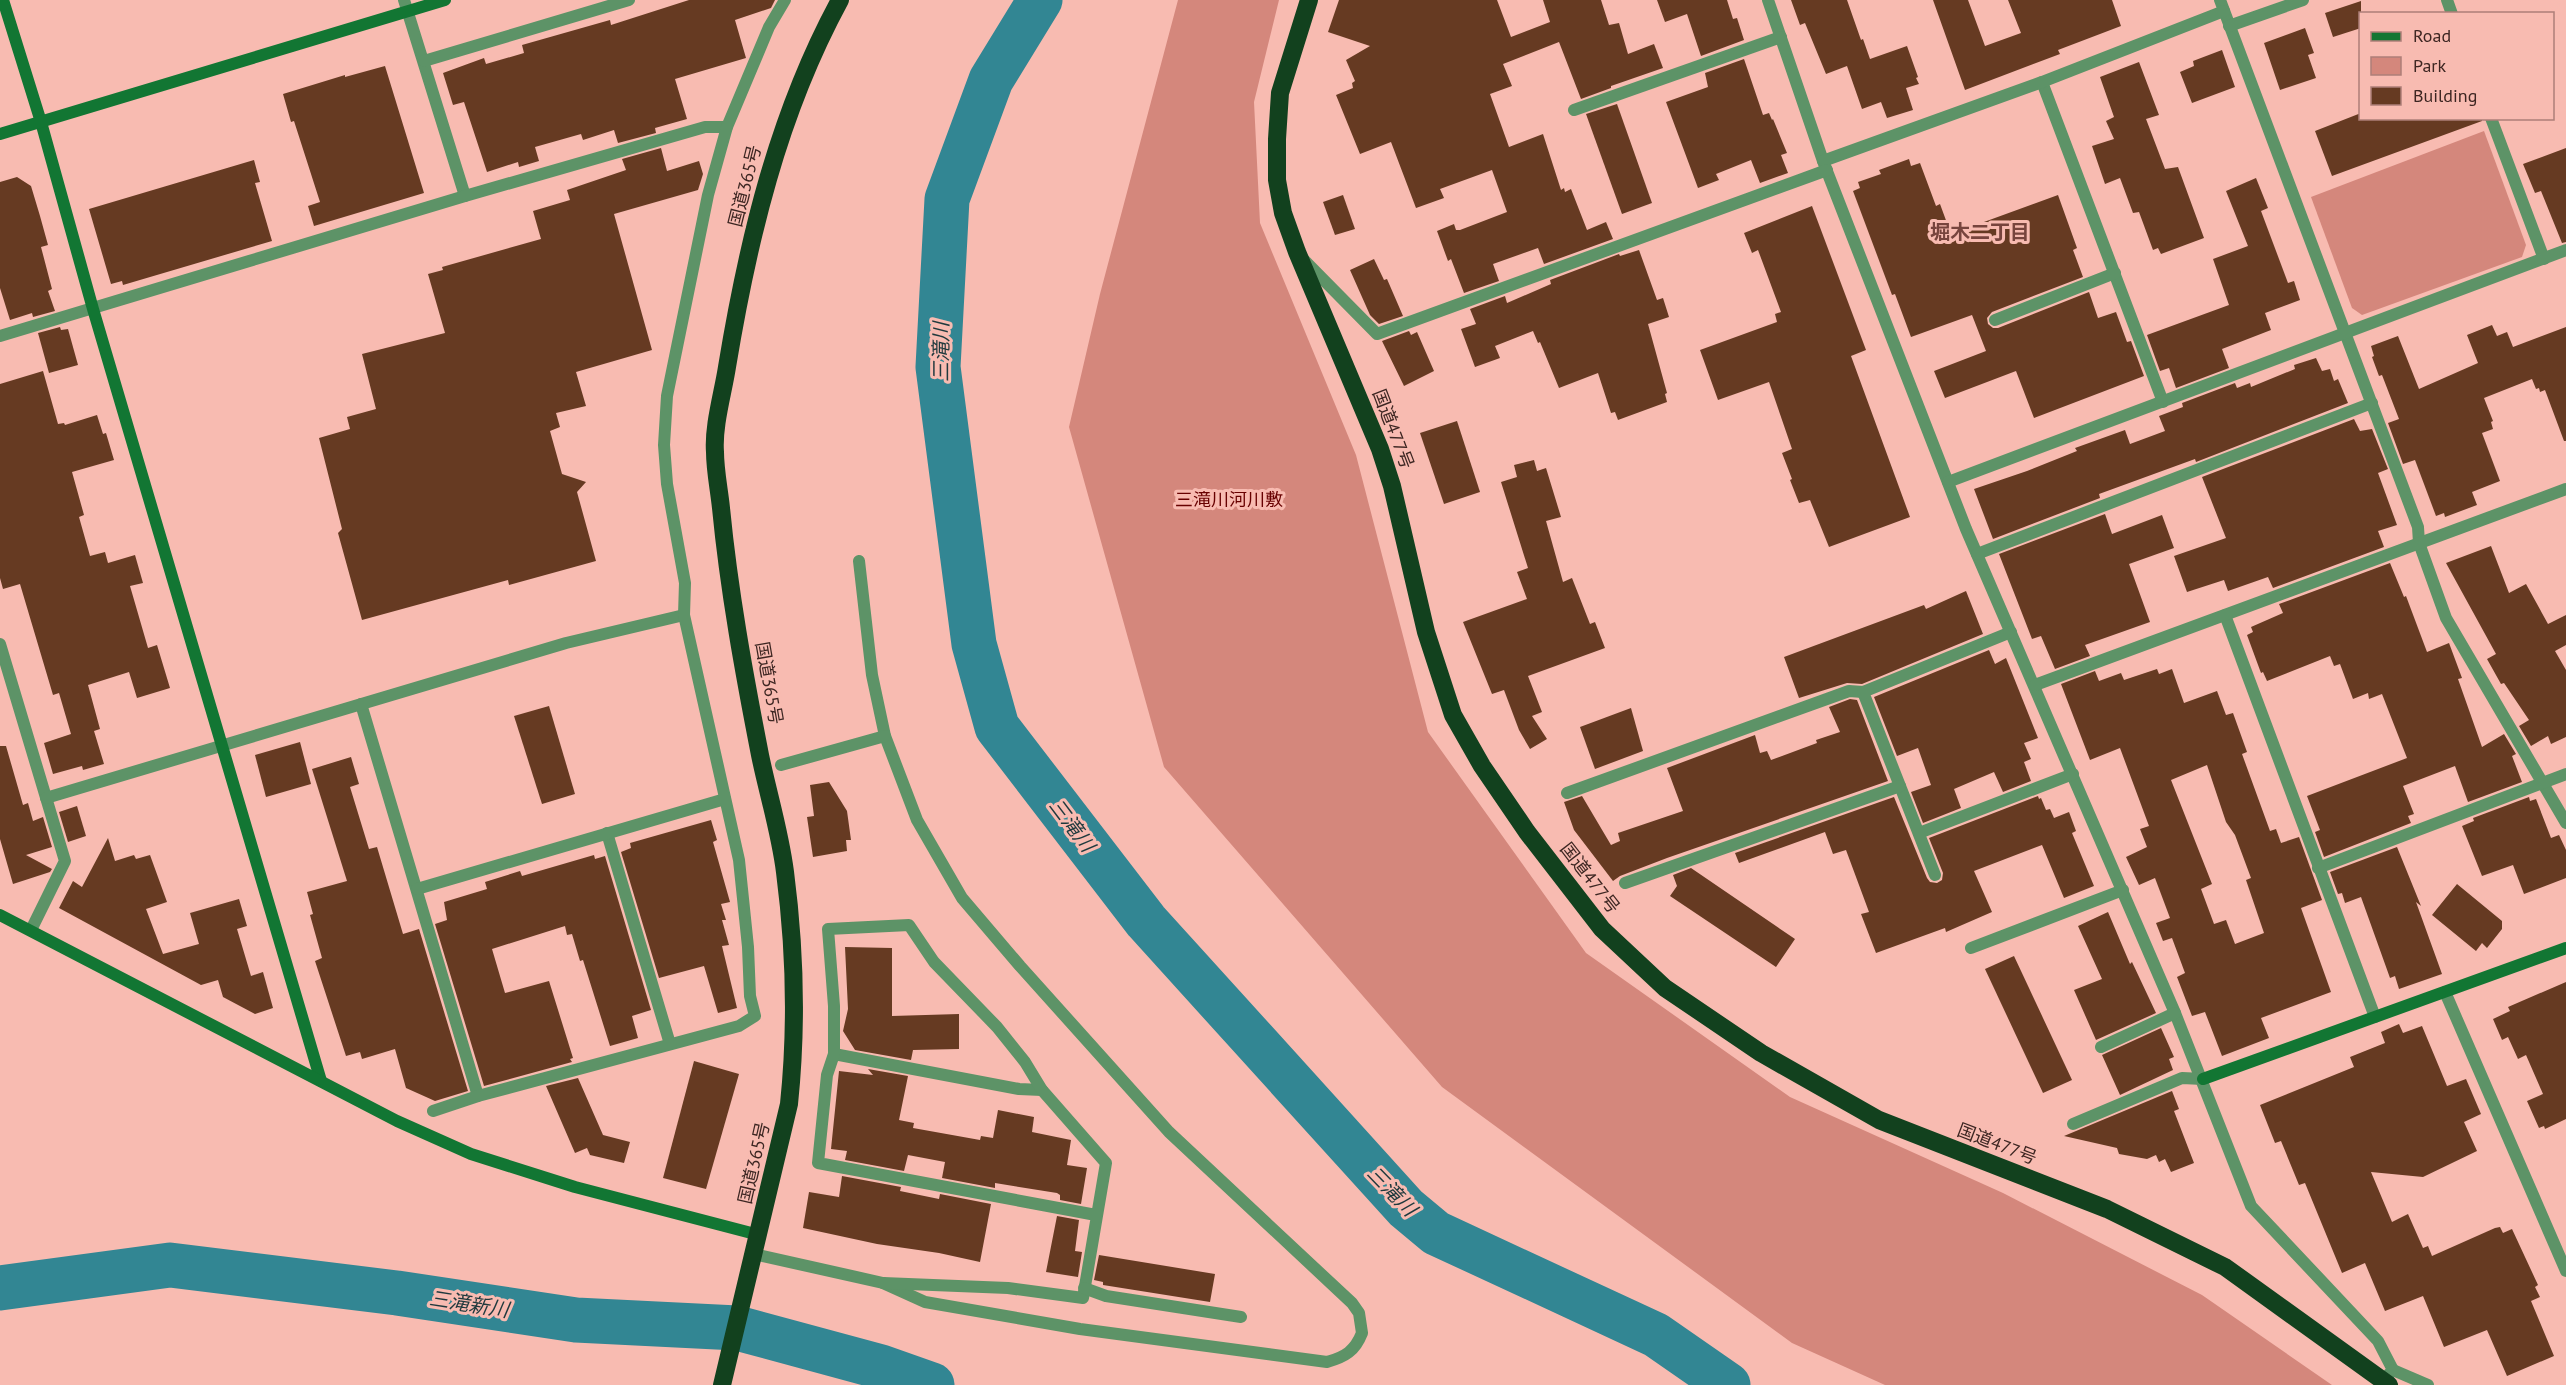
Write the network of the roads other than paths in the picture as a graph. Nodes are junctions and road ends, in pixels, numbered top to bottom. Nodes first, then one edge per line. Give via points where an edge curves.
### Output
1 (3, 0) edge
2 (445, 0) edge
3 (629, 0) edge
4 (785, 0) edge
5 (840, 0) edge
6 (1309, 0) edge
7 (1768, 0) edge
8 (2303, 0) edge
9 (406, 5) edge
10 (2222, 5) edge
11 (2229, 26) junction
12 (1781, 37) junction
13 (424, 61) junction
14 (2042, 82) junction
15 (1574, 110) dead end
16 (2492, 120) edge
17 (41, 122) junction
18 (728, 127) junction
19 (0, 134) edge
20 (1825, 166) junction
21 (465, 196) junction
22 (2566, 250) edge
23 (1297, 252) junction
24 (2544, 259) junction
25 (2115, 273) junction
26 (93, 309) junction
27 (1995, 320) dead end
28 (2345, 333) junction
29 (0, 336) edge
30 (2163, 402) junction
31 (2372, 403) junction
32 (1948, 482) junction
33 (2566, 489) edge
34 (2419, 543) junction
35 (1977, 554) junction
36 (859, 561) dead end
37 (684, 615) junction
38 (2224, 615) junction
39 (2011, 632) junction
40 (0, 644) edge
41 (5, 680) edge
42 (2035, 685) junction
43 (1863, 692) junction
44 (362, 704) junction
45 (885, 736) junction
46 (222, 745) junction
47 (780, 765) dead end
48 (2073, 774) junction
49 (2566, 774) edge
50 (2543, 784) junction
51 (1900, 786) junction
52 (1567, 793) dead end
53 (46, 798) junction
54 (725, 799) junction
55 (2566, 823) edge
56 (1918, 832) junction
57 (607, 833) junction
58 (2318, 868) junction
59 (1935, 874) dead end
60 (1625, 883) dead end
61 (417, 889) junction
62 (2123, 890) junction
63 (0, 915) edge
64 (31, 930) junction
65 (1971, 948) dead end
66 (2566, 948) edge
67 (2445, 992) junction
68 (2175, 1013) junction
69 (2374, 1017) junction
70 (670, 1044) junction
71 (2101, 1047) dead end
72 (834, 1054) junction
73 (2203, 1079) junction
74 (321, 1081) junction
75 (1042, 1090) junction
76 (478, 1096) junction
77 (433, 1111) dead end
78 (2073, 1124) dead end
79 (1096, 1215) junction
80 (759, 1235) junction
81 (754, 1254) junction
82 (2566, 1271) edge
83 (883, 1283) junction
84 (1084, 1288) junction
85 (1241, 1317) dead end
86 (2388, 1378) edge
87 (722, 1385) edge
88 (2428, 1385) edge

1 - 17 street
2 - 9 street
3 - 13 street
4 - 18 street via 769,27
5 - 80 highway, 国道365号 via 815,45 773,157 731,344 714,449 728,581 785,870 791,932 791,1083
6 - 23 highway, 国道477号 via 1280,93 1276,139 1283,213
7 - 12 street
8 - 11 street
9 - 13 street
9 - 17 street
10 - 11 street
10 - 14 street
11 - 28 street
12 - 15 street
12 - 20 street
13 - 21 street
14 - 20 street
14 - 25 street
16 - 24 street
17 - 19 street
17 - 26 street
18 - 21 street via 705,128
18 - 37 street via 708,195 667,396 667,484 685,583
20 - 23 street via 1377,334
20 - 32 street
21 - 26 street
22 - 24 street
23 - 86 highway, 国道477号 via 1380,449 1426,632 1453,715 1527,832 1602,928 1665,987 1761,1053 1879,1120 2107,1209 2225,1267
24 - 28 street
25 - 27 street
25 - 30 street
26 - 29 street
26 - 46 street
28 - 30 street
28 - 31 street
30 - 32 street
31 - 34 street via 2418,527
31 - 35 street
32 - 35 street
33 - 34 street
34 - 38 street
34 - 50 street via 2446,618
35 - 39 street
36 - 45 street via 872,675
37 - 44 street via 566,643
37 - 54 street
38 - 42 street
38 - 58 street
39 - 42 street
39 - 43 street
40 - 41 street
41 - 53 street
42 - 48 street
43 - 51 street
43 - 52 street via 1849,691
44 - 46 street
44 - 61 street
45 - 47 street
45 - 83 street via 917,820 962,898 1169,1132 1353,1303 1362,1333 1351,1352 1327,1362 1080,1329 926,1302
46 - 53 street
46 - 74 street
48 - 56 street
48 - 62 street
49 - 50 street
50 - 55 street
50 - 58 street
51 - 56 street
51 - 60 street
53 - 64 street via 65,861
54 - 57 street
54 - 70 street via 739,860 755,1016 739,1026
56 - 59 street
57 - 61 street
57 - 70 street
58 - 69 street
61 - 76 street
62 - 65 street
62 - 68 street
63 - 64 street
64 - 74 street
66 - 67 street
67 - 69 street
67 - 82 street
68 - 71 street
68 - 73 street
69 - 73 street
70 - 76 street
72 - 75 street
72 - 75 street via 828,929 909,926 934,962 997,1027
72 - 79 street via 827,1075 818,1163
73 - 78 street via 2182,1078
73 - 86 street via 2251,1206 2378,1341
74 - 80 street via 471,1154 575,1187
75 - 79 street via 1106,1163
76 - 77 street
79 - 84 street
80 - 81 highway, 国道365号
81 - 83 street
81 - 87 highway, 国道365号
83 - 84 street via 1008,1288 1083,1298
84 - 85 street via 1106,1296
86 - 88 street

